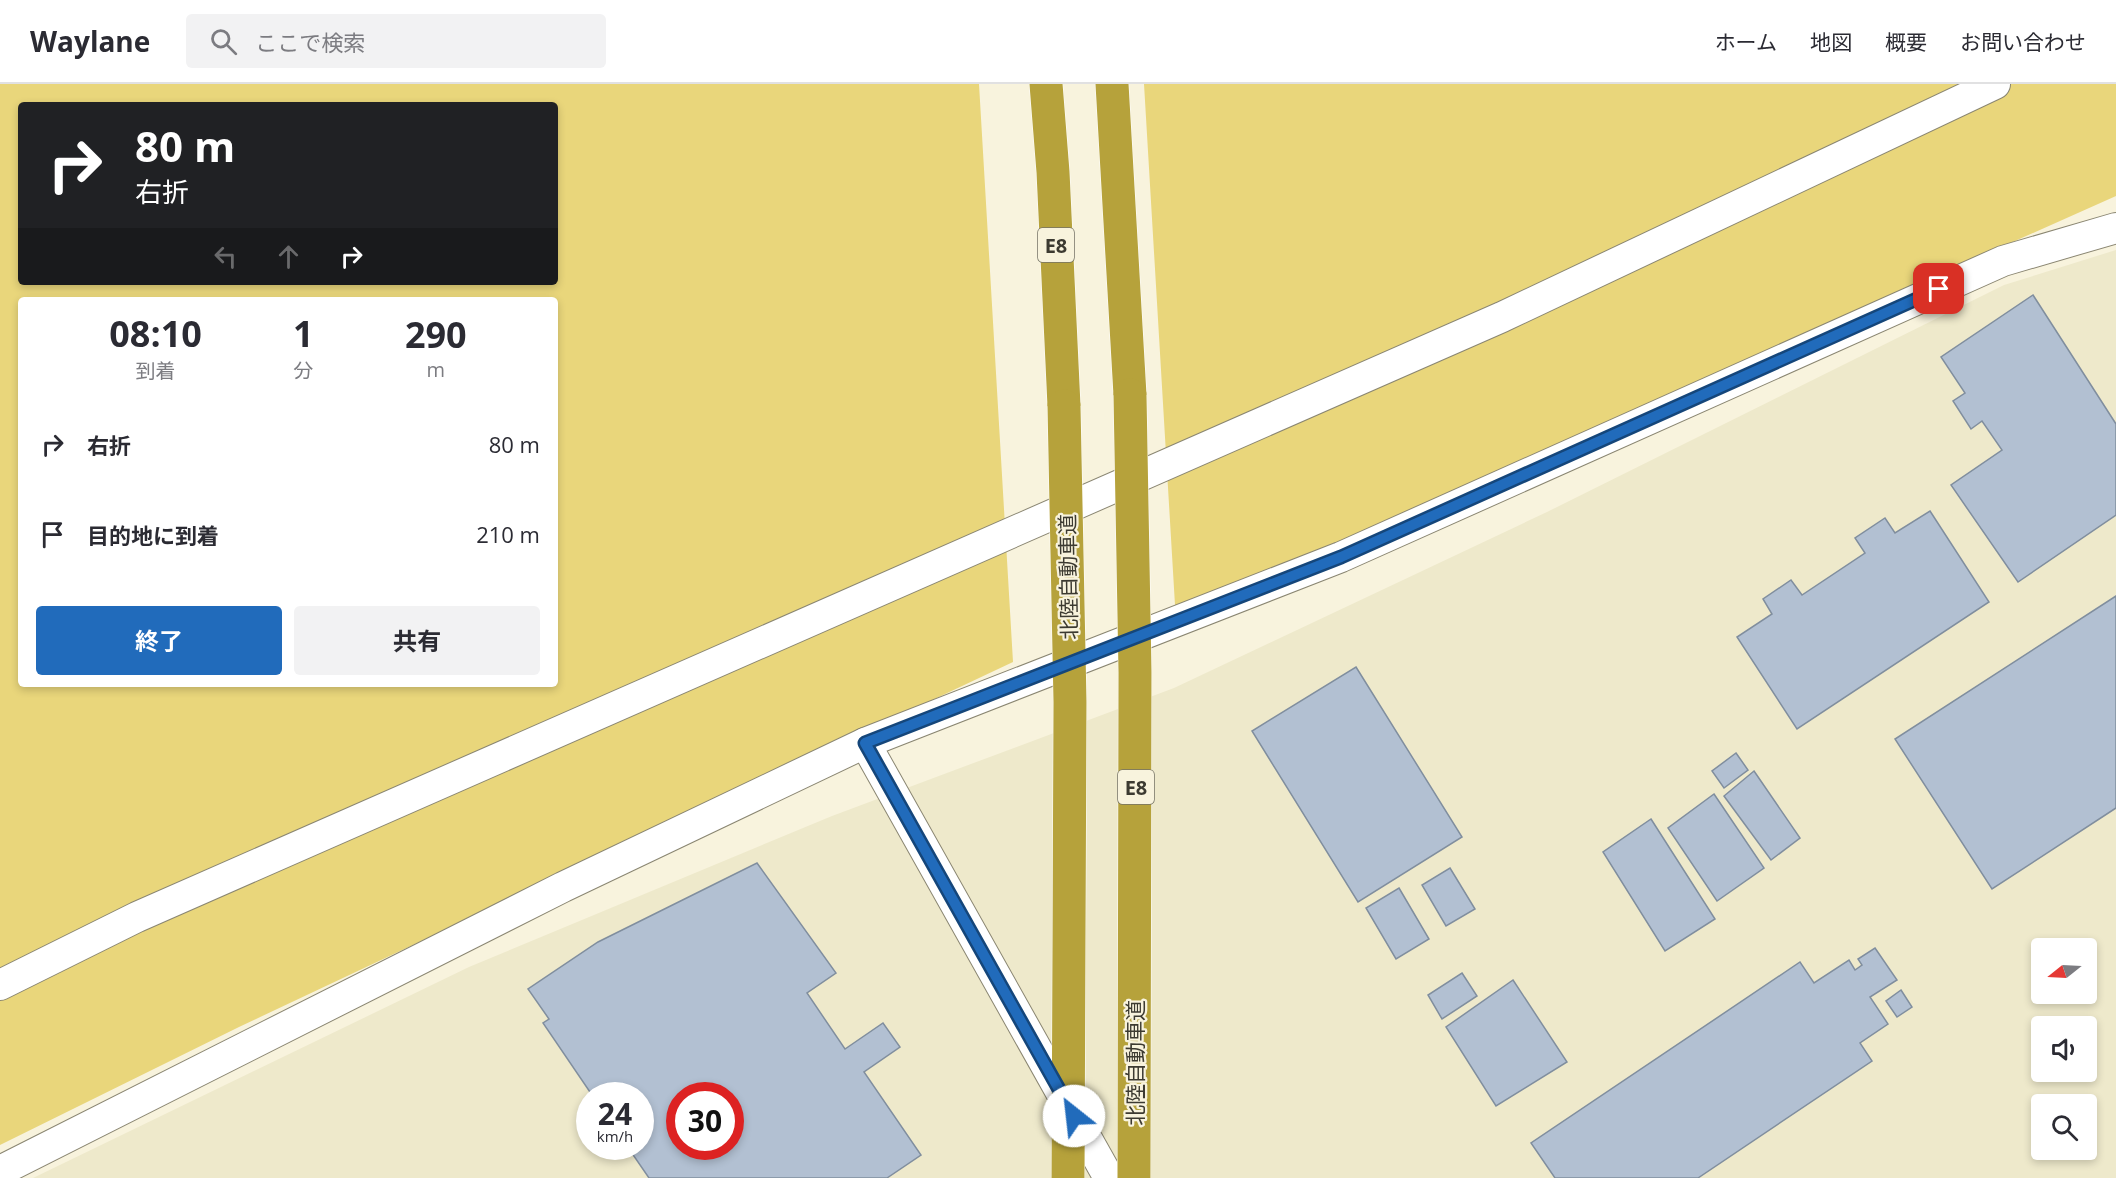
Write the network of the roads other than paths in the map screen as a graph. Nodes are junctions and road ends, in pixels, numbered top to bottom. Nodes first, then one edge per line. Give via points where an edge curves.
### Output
1 (1046, 84) edge
2 (1112, 84) edge
3 (1995, 84) edge
4 (2116, 228) edge
5 (865, 743) junction
6 (0, 985) edge
7 (0, 1171) edge
8 (1068, 1178) edge
9 (1109, 1178) edge
10 (1134, 1178) edge

1 - 8 highway, 北陸自動車道 / E8, bridge via 1064,406 1070,678
2 - 10 highway, 北陸自動車道 / E8, bridge via 1130,395 1134,580
3 - 6 street via 1502,317 137,917
4 - 5 street via 2003,261 1341,557
5 - 7 street via 563,887
5 - 9 street

